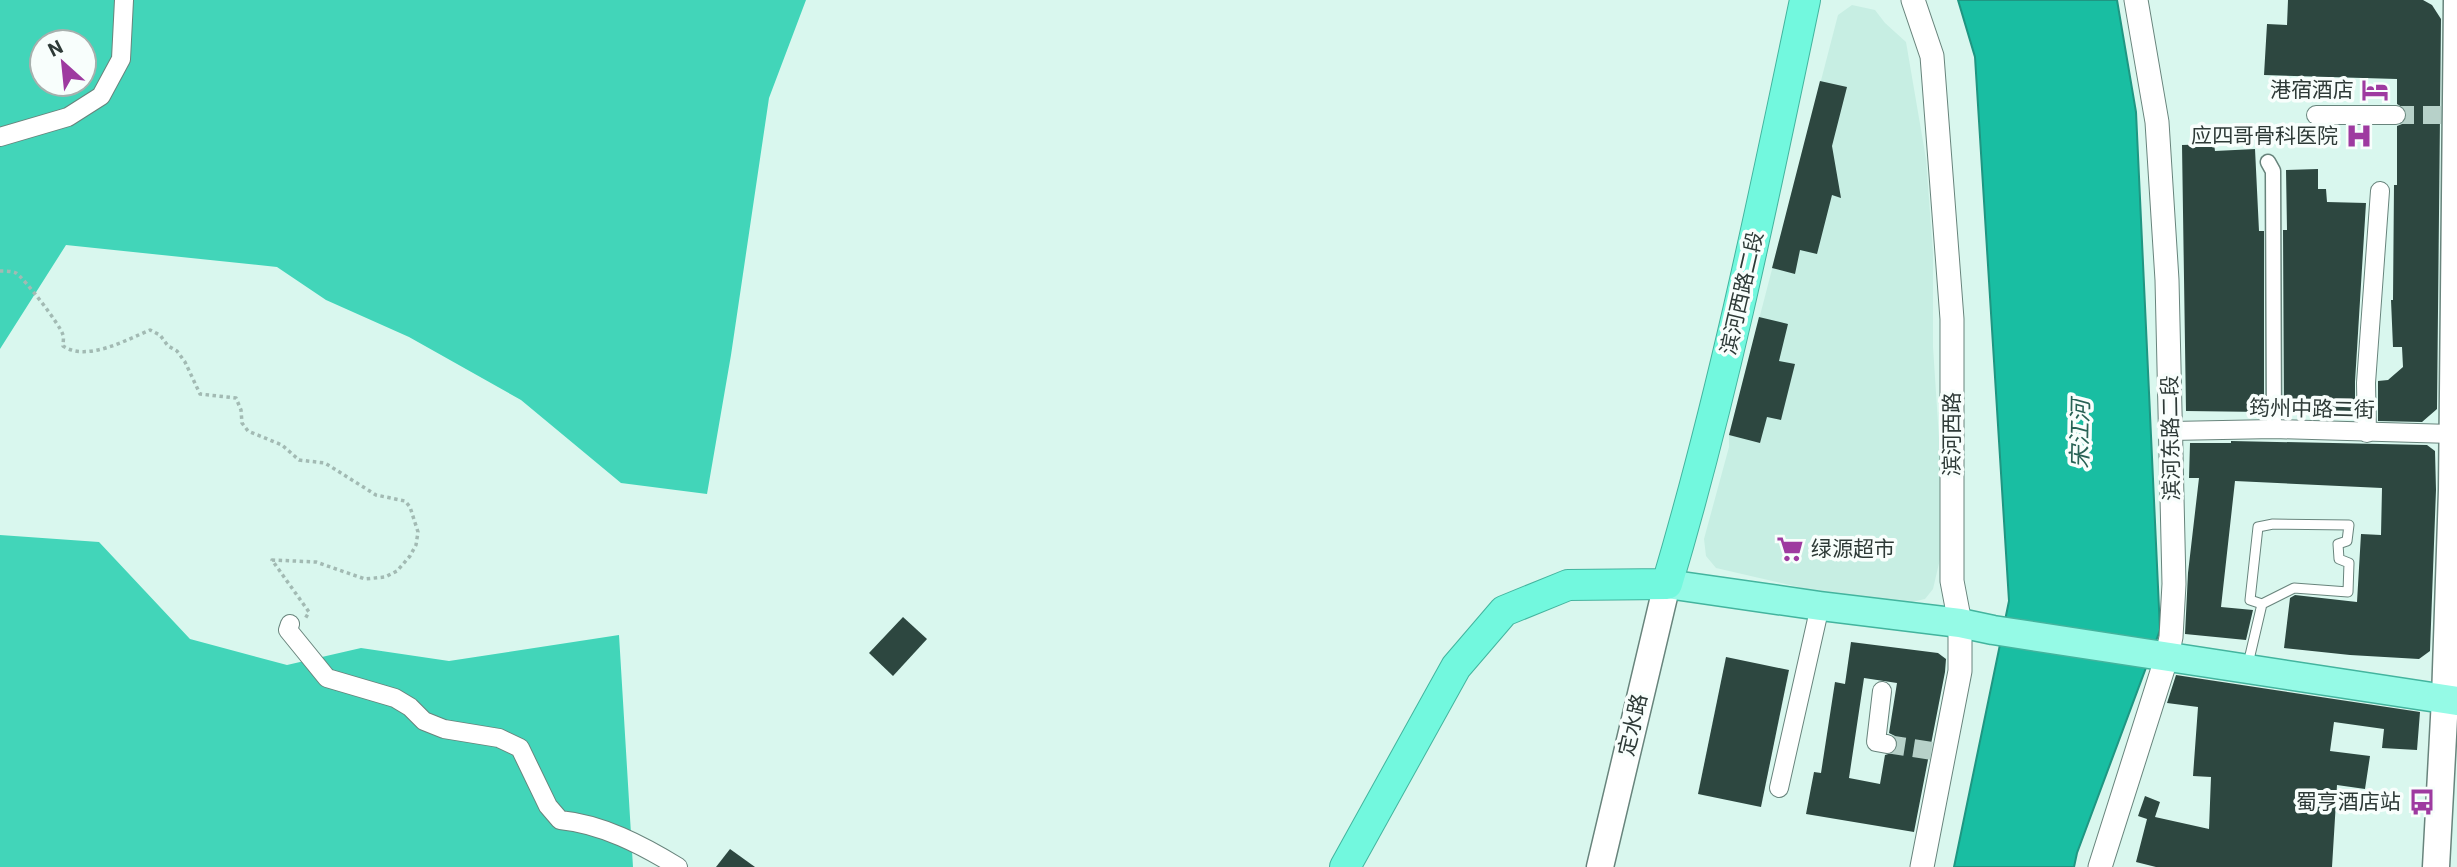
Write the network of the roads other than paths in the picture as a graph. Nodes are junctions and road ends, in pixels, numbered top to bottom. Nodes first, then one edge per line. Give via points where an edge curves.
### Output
1 (124, 0) edge
2 (1805, 0) edge
3 (1913, 0) edge
4 (2136, 0) edge
5 (2457, 0) edge
6 (2316, 115) dead end
7 (2396, 115) tunnel mouth
8 (0, 137) edge
9 (2268, 162) dead end
10 (2380, 191) dead end
11 (2274, 429) junction
12 (2171, 431) junction
13 (2367, 433) junction
14 (2452, 434) junction
15 (1667, 584) junction
16 (2262, 604) junction
17 (1820, 606) junction
18 (1961, 623) junction
19 (290, 624) road end
20 (2168, 656) junction
21 (2247, 669) junction
22 (1882, 691) dead end
23 (2451, 700) edge
24 (1887, 744) dead end
25 (1779, 788) dead end
26 (678, 867) edge
27 (1345, 867) edge
28 (1600, 867) edge
29 (1922, 867) edge
30 (2100, 867) edge
31 (2436, 867) edge

1 - 8 street via 121,59 101,96 68,117
2 - 15 highway, 滨河西路二段 via 1746,278
3 - 18 street, 滨河西路 via 1933,56 1952,319 1952,581
4 - 12 street, 滨河东路二段 via 2157,122
5 - 14 main road via 2449,115
6 - 7 street
9 - 11 street via 2273,171
10 - 13 street via 2366,383
11 - 12 street, 筠州中路二街
11 - 13 street, 筠州中路二街
12 - 20 street, 滨河东路二段 via 2174,583
13 - 14 street, 筠州中路二街
14 - 23 main road
15 - 17 main road
15 - 27 highway via 1568,585 1504,611 1456,667
15 - 28 main road, 定水路
16 - 16 lane via 2250,600 2258,527 2348,525 2347,541 2338,544 2339,559 2348,563 2348,592 2294,588
16 - 21 lane
17 - 18 main road
17 - 25 street
18 - 20 main road
18 - 29 street, 滨河西路 via 1960,671 1938,753
19 - 26 street via 288,630 327,678 395,698 424,721 444,729 499,738 520,748 548,806 560,820 584,822 649,849
20 - 21 main road
20 - 30 street, 滨河东路二段
21 - 23 main road
22 - 24 street via 1876,742
23 - 31 main road

